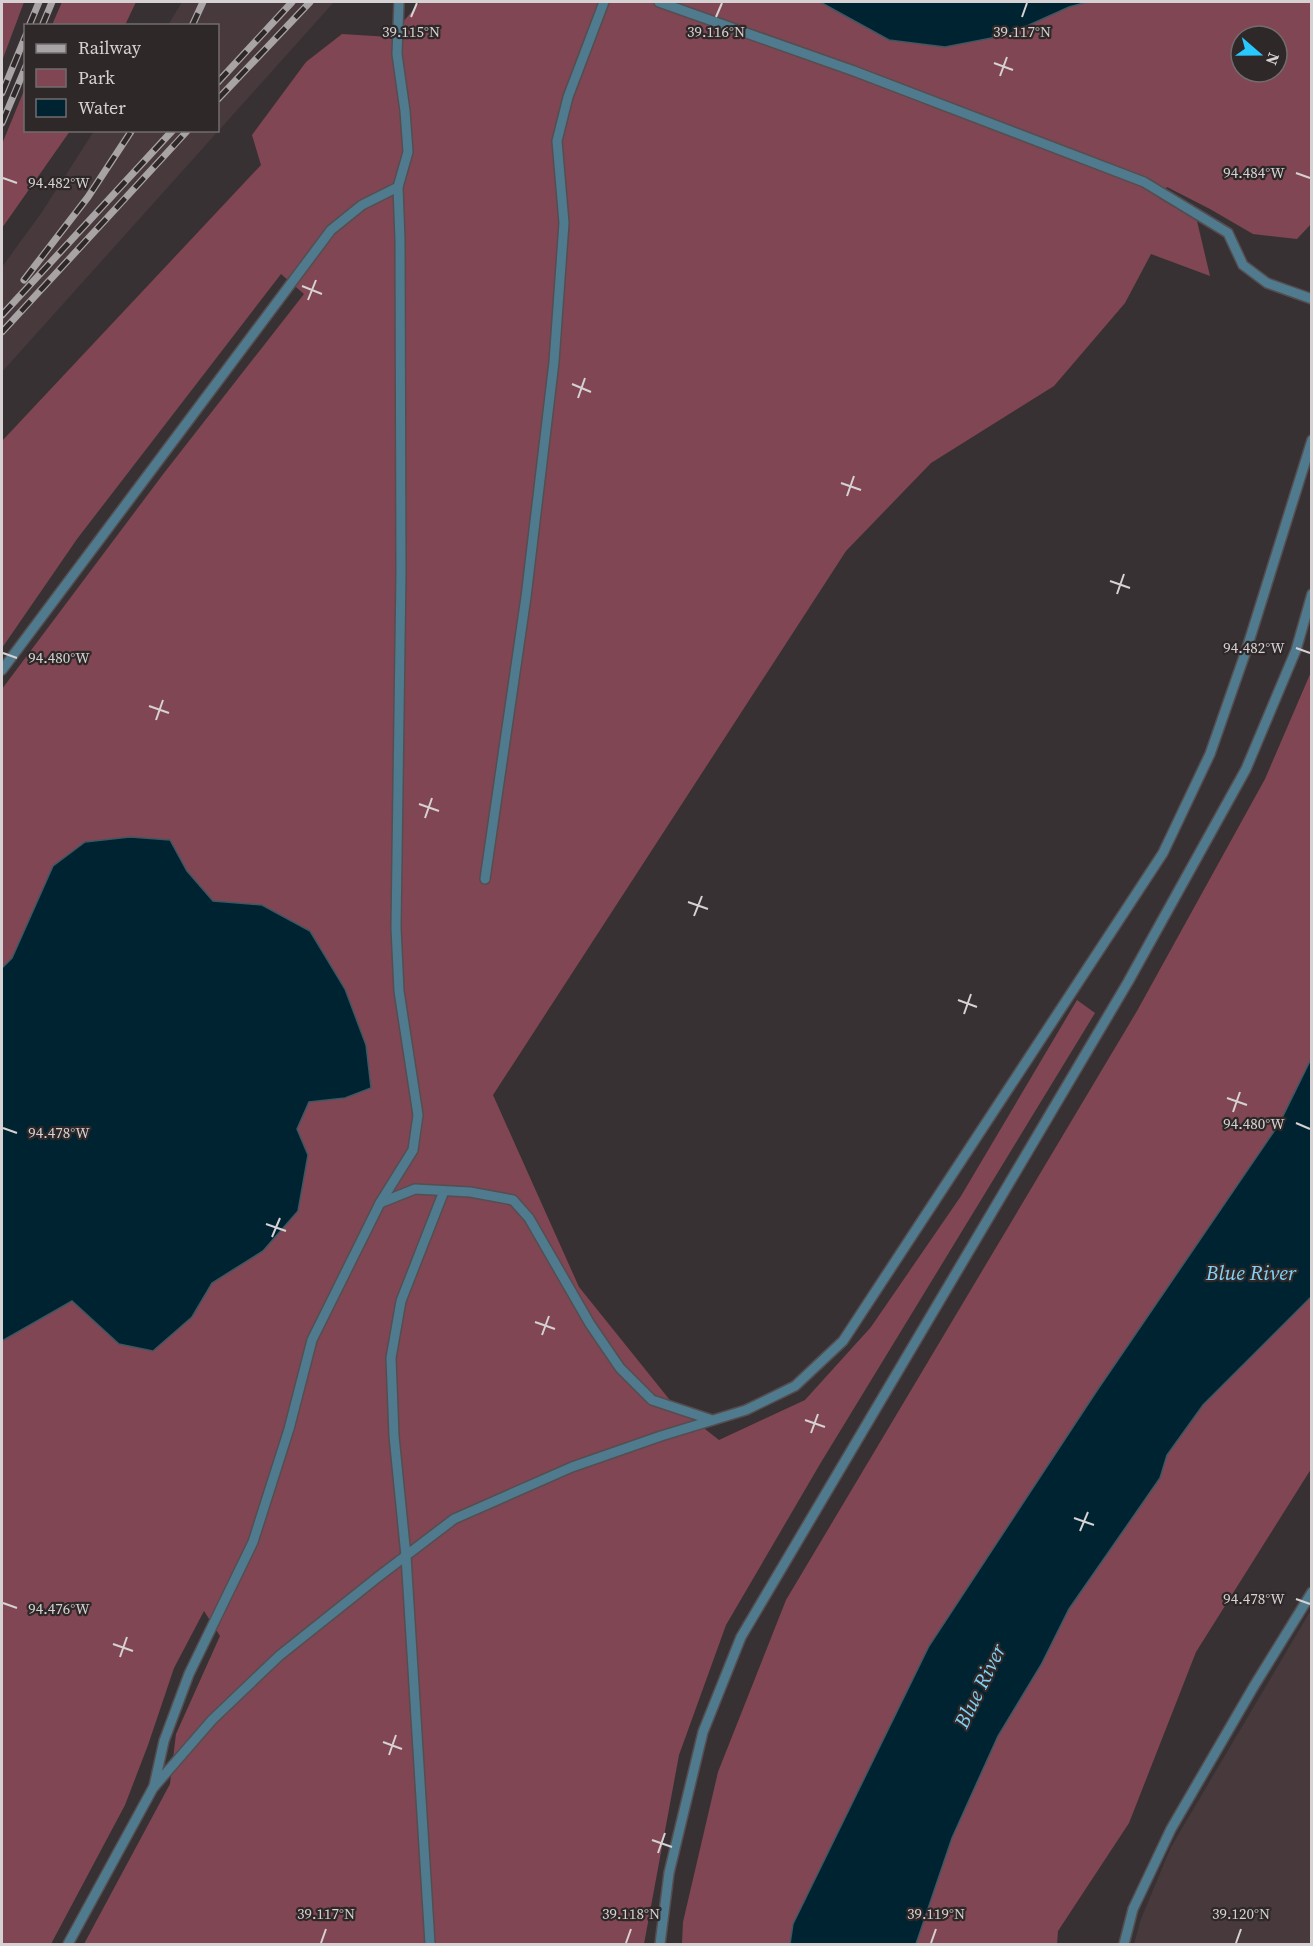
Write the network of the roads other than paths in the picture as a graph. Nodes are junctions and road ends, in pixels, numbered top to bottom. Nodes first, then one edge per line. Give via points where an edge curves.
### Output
1 (399, 2) edge
2 (604, 2) edge
3 (659, 2) edge
4 (398, 187) junction
5 (1311, 299) edge
6 (1311, 440) edge
7 (1311, 594) edge
8 (2, 670) edge
9 (485, 879) dead end
10 (444, 1191) junction
11 (380, 1203) junction
12 (712, 1421) junction
13 (406, 1556) junction
14 (1311, 1592) edge
15 (153, 1788) junction
16 (69, 1944) edge
17 (430, 1944) edge
18 (660, 1944) edge
19 (1124, 1944) edge

1 - 4 lane via 397,54 408,152
2 - 9 lane via 568,97 557,141 564,223 554,362 526,597
3 - 5 lane via 854,71 1144,182 1228,233 1243,265 1267,283
4 - 8 lane via 362,205 331,231
4 - 11 lane via 401,572 396,928 399,991 418,1115 413,1150
6 - 12 lane via 1210,754 1163,853 843,1341 795,1386 746,1410
7 - 18 lane via 1296,650 1241,779 1128,982 741,1637 703,1732 669,1873
10 - 11 lane via 415,1189
10 - 12 lane via 513,1200 529,1218 620,1368 652,1400
10 - 13 lane via 401,1301 390,1359
11 - 15 lane via 312,1340 253,1542 189,1674 164,1741
12 - 13 lane via 572,1467 454,1519
13 - 15 lane via 279,1656 212,1720
13 - 17 lane
14 - 19 lane via 1172,1830 1133,1909
15 - 16 lane

